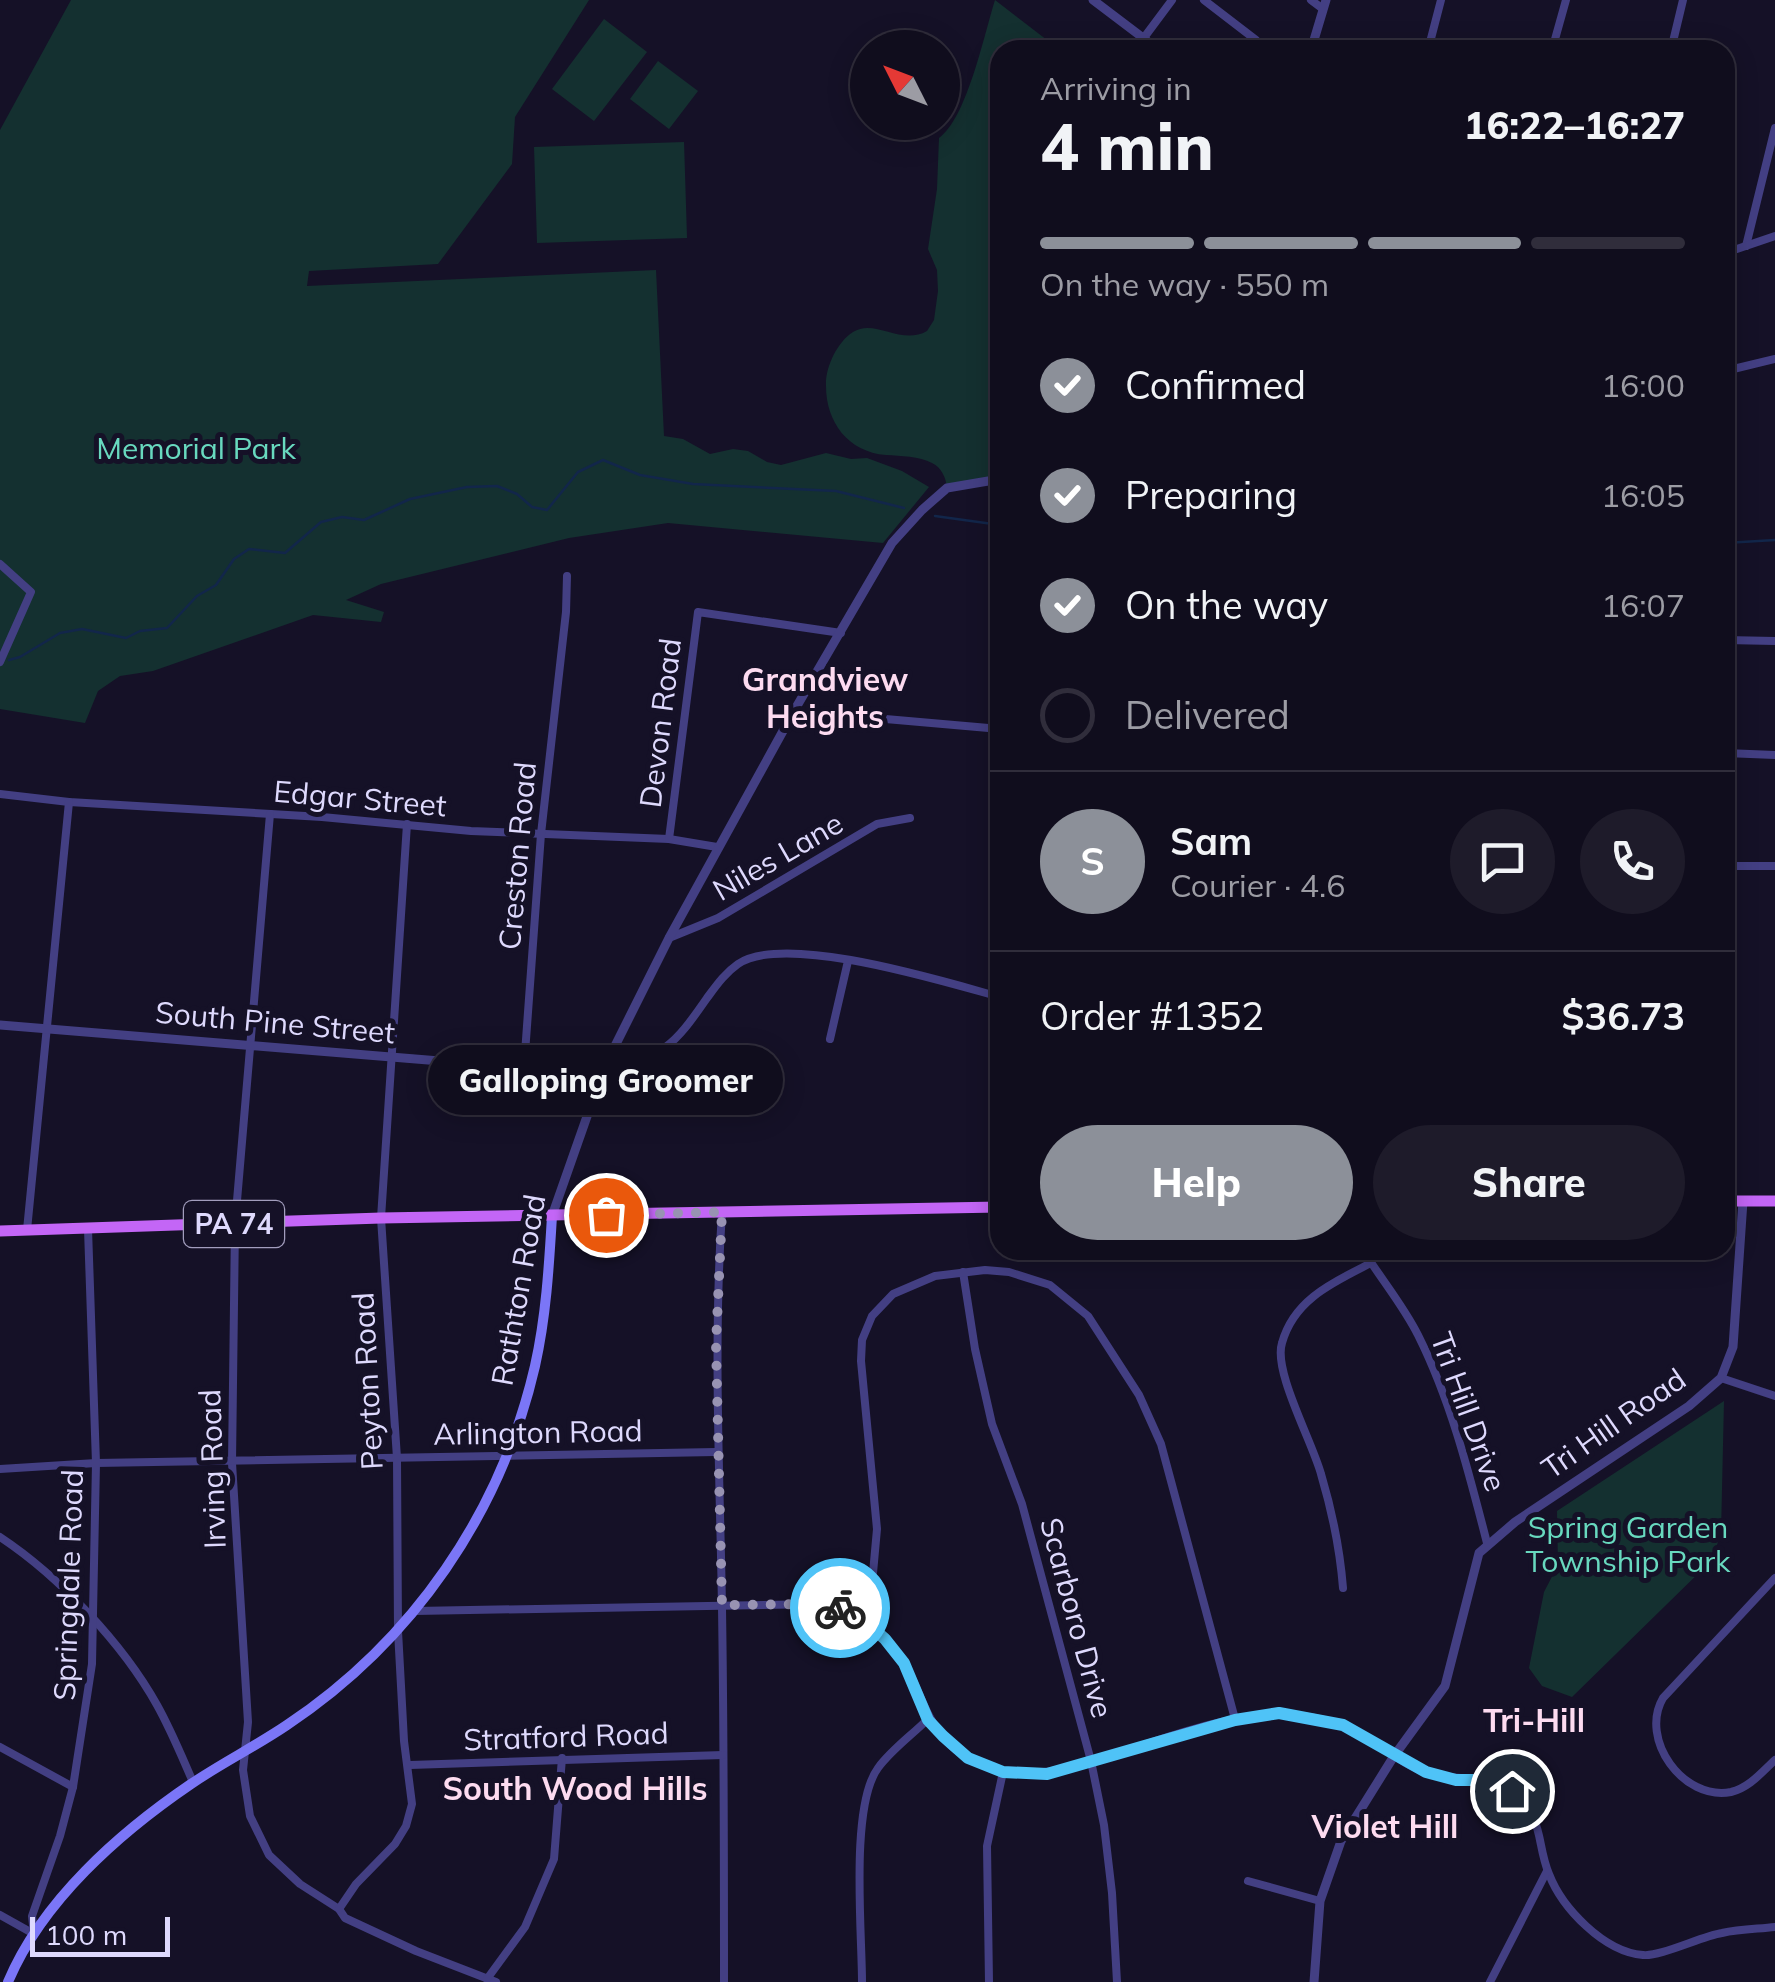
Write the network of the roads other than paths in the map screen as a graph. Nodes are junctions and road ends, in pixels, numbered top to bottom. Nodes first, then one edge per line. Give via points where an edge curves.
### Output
1 (1093, 0) edge
2 (1172, 0) edge
3 (1204, 0) edge
4 (1311, 0) edge
5 (1441, 0) edge
6 (1566, 0) edge
7 (1684, 0) edge
8 (1324, 5) edge
9 (1143, 38) junction
10 (1146, 40) edge
11 (1256, 40) dead end
12 (1315, 40) edge
13 (1431, 40) edge
14 (1555, 40) edge
15 (1674, 40) edge
16 (1775, 128) edge
17 (1775, 236) edge
18 (1746, 246) junction
19 (1735, 250) edge
20 (1775, 359) edge
21 (1735, 368) edge
22 (990, 481) edge
23 (0, 564) edge
24 (567, 576) dead end
25 (840, 633) junction
26 (1735, 640) edge
27 (1775, 641) edge
28 (0, 662) edge
29 (794, 711) junction
30 (990, 729) edge
31 (1735, 753) edge
32 (1775, 755) edge
33 (0, 794) edge
34 (69, 802) junction
35 (270, 814) junction
36 (910, 818) dead end
37 (407, 824) junction
38 (541, 834) junction
39 (669, 839) junction
40 (717, 847) junction
41 (1735, 866) edge
42 (1775, 866) edge
43 (669, 938) junction
44 (848, 962) junction
45 (990, 994) edge
46 (0, 1025) edge
47 (44, 1028) junction
48 (830, 1039) dead end
49 (251, 1046) junction
50 (389, 1059) junction
51 (524, 1067) junction
52 (604, 1068) junction
53 (1775, 1200) edge
54 (1735, 1201) edge
55 (1743, 1201) junction
56 (990, 1207) edge
57 (722, 1212) junction
58 (552, 1216) junction
59 (381, 1218) junction
60 (235, 1224) junction
61 (88, 1229) junction
62 (26, 1230) junction
63 (0, 1231) edge
64 (1369, 1260) edge
65 (1371, 1263) junction
66 (964, 1272) junction
67 (1721, 1378) junction
68 (1775, 1396) edge
69 (716, 1452) junction
70 (507, 1456) junction
71 (397, 1458) junction
72 (232, 1463) junction
73 (96, 1464) junction
74 (0, 1469) edge
75 (0, 1538) edge
76 (1488, 1543) junction
77 (1775, 1578) edge
78 (1343, 1588) dead end
79 (722, 1605) junction
80 (415, 1611) junction
81 (93, 1617) junction
82 (861, 1618) junction
83 (398, 1631) junction
84 (928, 1720) junction
85 (1235, 1720) junction
86 (0, 1746) edge
87 (245, 1751) junction
88 (724, 1755) junction
89 (1394, 1756) junction
90 (562, 1758) junction
91 (1775, 1760) edge
92 (1091, 1761) junction
93 (410, 1765) junction
94 (1003, 1772) junction
95 (194, 1782) junction
96 (73, 1786) junction
97 (1547, 1871) junction
98 (1248, 1881) dead end
99 (1320, 1901) junction
100 (339, 1909) junction
101 (0, 1915) edge
102 (1775, 1927) edge
103 (34, 1934) junction
104 (492, 1980) edge
105 (8, 1982) edge
106 (724, 1982) edge
107 (862, 1982) edge
108 (989, 1982) edge
109 (1117, 1982) edge
110 (1314, 1982) edge
111 (1490, 1982) edge

1 - 9 street
2 - 9 street
3 - 11 street
4 - 8 street
5 - 13 street
6 - 14 street
7 - 15 street
8 - 12 street
9 - 10 street
16 - 18 street
17 - 18 street
18 - 19 street
20 - 21 street
22 - 25 street, Rathton Road via 948,488 922,510 892,543
23 - 28 street via 31,592
24 - 38 street, Creston Road
25 - 29 street, Rathton Road
25 - 39 street, Devon Road via 698,612
26 - 27 street
29 - 30 street
29 - 40 street, Rathton Road
31 - 32 street
33 - 34 street, Edgar Street
34 - 35 street, Edgar Street
34 - 47 street
35 - 37 street, Edgar Street
35 - 49 street, Irving Road
36 - 43 street, Niles Lane via 876,824 718,918
37 - 38 street, Edgar Street
37 - 50 street, Peyton Road
38 - 39 street, Edgar Street
38 - 51 street, Creston Road
39 - 40 street, Edgar Street
40 - 43 street, Rathton Road
41 - 42 street
43 - 52 street, Rathton Road
44 - 45 street
44 - 48 street
44 - 52 street via 756,955 719,981 669,1046 645,1060
46 - 47 street, South Pine Street
47 - 49 street, South Pine Street
47 - 62 street
49 - 50 street, South Pine Street
49 - 60 street, Irving Road
50 - 51 street, South Pine Street
50 - 59 street, Peyton Road
51 - 52 street, South Pine Street
52 - 58 street, Rathton Road
53 - 55 main road
54 - 55 main road
55 - 67 street, Tri Hill Road via 1733,1347
56 - 57 main road, PA 74
57 - 58 main road, PA 74
57 - 69 street
58 - 59 main road, PA 74
58 - 70 main road, Rathton Road via 543,1326
59 - 60 main road, PA 74
59 - 71 street, Peyton Road
60 - 61 main road, PA 74
60 - 72 street, Irving Road
61 - 62 main road, PA 74
61 - 73 street, Springdale Road
62 - 63 main road, PA 74
64 - 65 street, Tri Hill Drive
65 - 76 street, Tri Hill Drive via 1434,1369
65 - 78 street via 1315,1292 1282,1341 1280,1358 1321,1472
66 - 82 street via 893,1294 872,1316 862,1340 877,1529
66 - 85 street via 1009,1272 1065,1294 1102,1335 1139,1395 1162,1444
66 - 92 street, Scarboro Drive via 992,1424 1022,1504
67 - 68 street
67 - 76 street, Tri Hill Road
69 - 70 street, Arlington Road
69 - 79 street
70 - 71 street, Arlington Road
70 - 80 main road, Rathton Road via 454,1560
71 - 72 street, Arlington Road
71 - 83 street, Peyton Road
72 - 73 street, Arlington Road
72 - 87 street, Irving Road
73 - 74 street, Arlington Road
73 - 81 street, Springdale Road
75 - 81 street
76 - 89 street via 1475,1564 1445,1686
77 - 91 street via 1656,1709 1662,1751 1688,1782 1734,1792
79 - 80 street
79 - 82 street via 824,1604
79 - 88 street
80 - 83 main road, Rathton Road
81 - 95 street via 156,1703
81 - 96 street, Springdale Road via 86,1723
82 - 84 street via 904,1663
83 - 87 main road, Rathton Road via 323,1700
83 - 93 street, Peyton Road
84 - 94 street via 968,1758
84 - 107 street via 878,1768 866,1792
85 - 89 street via 1279,1713 1314,1718 1343,1725
85 - 92 street
86 - 96 street
87 - 95 main road, Rathton Road
87 - 100 street, Irving Road via 250,1816 262,1844 300,1884
88 - 90 street, Stratford Road
88 - 106 street
89 - 97 street via 1426,1772 1512,1791 1539,1826
89 - 99 street via 1341,1841
90 - 93 street, Stratford Road
90 - 104 street via 554,1859 525,1927
92 - 94 street via 1047,1774
92 - 109 street, Scarboro Drive via 1106,1842
93 - 100 street, Peyton Road via 406,1826
94 - 108 street via 988,1846
95 - 103 main road, Rathton Road via 112,1846
96 - 103 street, Springdale Road via 32,1916
97 - 102 street via 1577,1918 1644,1956 1721,1933
97 - 111 street
98 - 99 street
99 - 110 street
100 - 104 street, Irving Road via 373,1933
101 - 103 street
103 - 105 main road, Rathton Road

